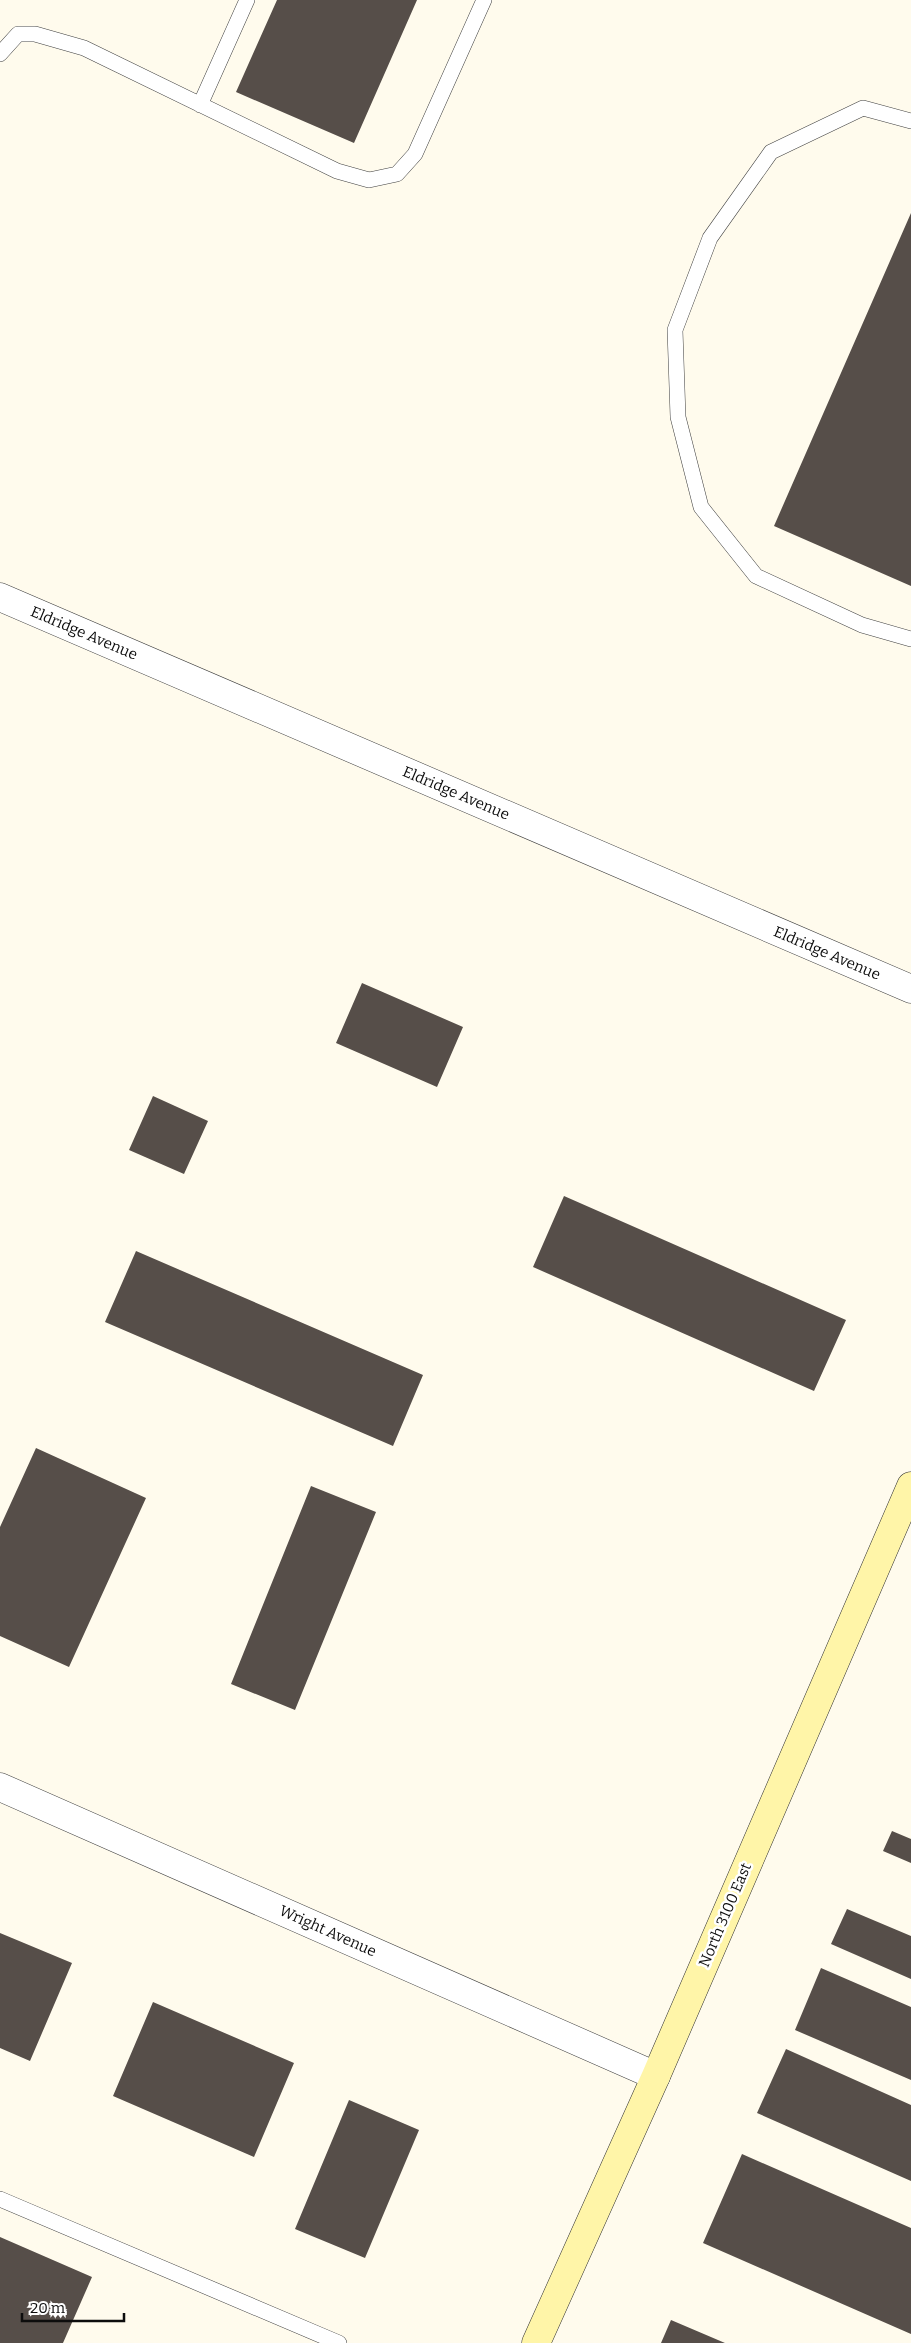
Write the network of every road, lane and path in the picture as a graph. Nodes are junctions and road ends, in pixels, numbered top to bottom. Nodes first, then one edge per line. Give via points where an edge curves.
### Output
1 (247, 0) edge
2 (484, 0) edge
3 (0, 54) edge
4 (200, 104) junction
5 (911, 122) edge
6 (0, 597) edge
7 (911, 639) edge
8 (911, 989) edge
9 (911, 1486) edge
10 (0, 1787) edge
11 (656, 2076) junction
12 (0, 2199) edge
13 (340, 2343) edge
14 (536, 2343) edge

1 - 4 lane
2 - 4 lane via 415,154 397,174 369,180 337,171
3 - 4 lane via 18,34 35,34 84,48
5 - 7 lane via 863,108 771,152 710,238 675,330 678,417 701,507 756,576 862,624
6 - 8 street, Eldridge Avenue
9 - 11 main road, North 3100 East
10 - 11 street, Wright Avenue
11 - 14 main road, North 3100 East
12 - 13 lane

